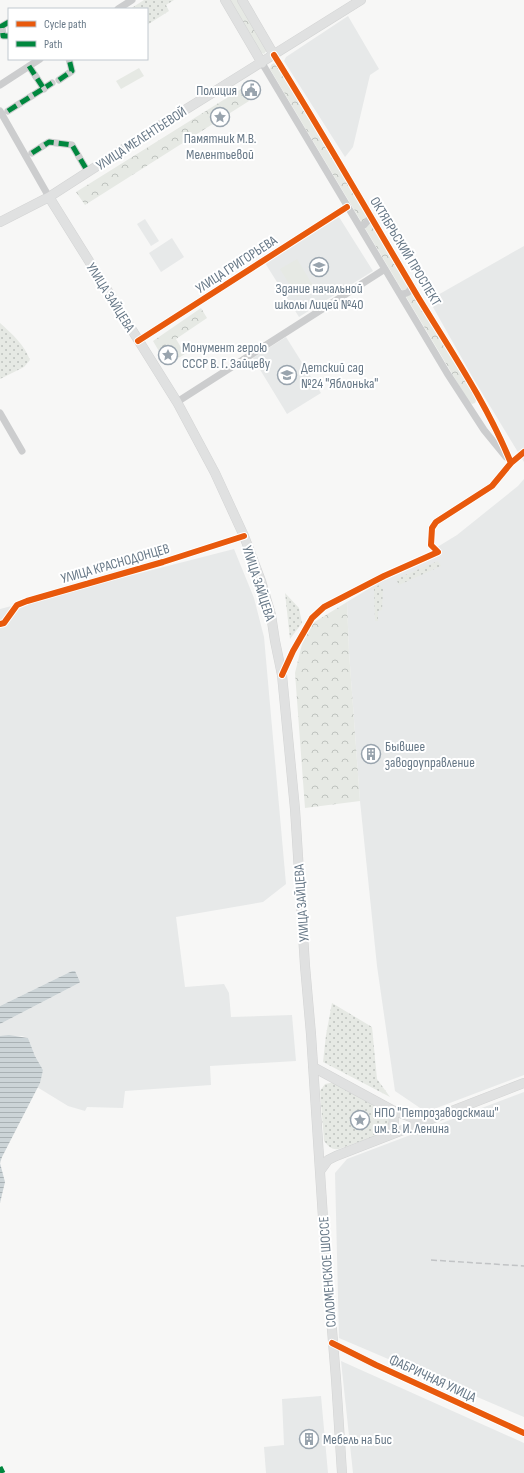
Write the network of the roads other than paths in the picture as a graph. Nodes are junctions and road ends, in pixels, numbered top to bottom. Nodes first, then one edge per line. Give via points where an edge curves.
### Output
1 (132, 0) edge
2 (225, 0) edge
3 (242, 0) edge
4 (361, 0) edge
5 (120, 8) edge
6 (8, 23) edge
7 (8, 36) edge
8 (274, 55) junction
9 (38, 60) edge
10 (69, 60) edge
11 (262, 63) junction
12 (29, 66) junction
13 (0, 85) edge
14 (44, 89) junction
15 (0, 111) edge
16 (8, 112) dead end
17 (323, 137) junction
18 (310, 144) junction
19 (32, 152) dead end
20 (88, 172) junction
21 (49, 197) junction
22 (347, 207) junction
23 (372, 217) junction
24 (0, 222) edge
25 (359, 225) junction
26 (385, 269) junction
27 (412, 286) junction
28 (400, 294) junction
29 (138, 341) junction
30 (481, 400) junction
31 (177, 402) junction
32 (468, 406) junction
33 (0, 413) edge
34 (22, 451) dead end
35 (524, 452) edge
36 (511, 463) junction
37 (244, 536) junction
38 (0, 624) edge
39 (282, 675) junction
40 (313, 1067) junction
41 (335, 1079) junction
42 (524, 1083) edge
43 (314, 1090) junction
44 (392, 1110) junction
45 (424, 1122) junction
46 (386, 1136) junction
47 (318, 1142) junction
48 (336, 1156) junction
49 (320, 1171) junction
50 (332, 1343) junction
51 (524, 1433) edge
52 (342, 1473) edge

1 - 5 street
2 - 11 main road, ОКТЯБРЬСКИЙ ПРОСПЕКТ
3 - 8 main road, ОКТЯБРЬСКИЙ ПРОСПЕКТ
4 - 8 main road, УЛИЦА МЕЛЕНТЬЕВОЙ
6 - 7 street via 2,26 3,36
8 - 11 main road, УЛИЦА МЕЛЕНТЬЕВОЙ
8 - 17 street, ОКТЯБРЬСКИЙ ПРОСПЕКТ
9 - 12 street
10 - 14 street via 72,71
11 - 18 street, ОКТЯБРЬСКИЙ ПРОСПЕКТ
11 - 20 main road, УЛИЦА МЕЛЕНТЬЕВОЙ
12 - 13 street
12 - 14 street
14 - 16 street
15 - 21 street, УЛИЦА ЗАЙЦЕВА
17 - 18 street via 314,137
17 - 23 street, ОКТЯБРЬСКИЙ ПРОСПЕКТ
18 - 22 street, ОКТЯБРЬСКИЙ ПРОСПЕКТ
19 - 20 street via 50,142 72,145
20 - 21 main road, УЛИЦА МЕЛЕНТЬЕВОЙ
21 - 24 main road, УЛИЦА МЕЛЕНТЬЕВОЙ
21 - 29 main road, УЛИЦА ЗАЙЦЕВА
22 - 25 street, ОКТЯБРЬСКИЙ ПРОСПЕКТ
22 - 29 street, УЛИЦА ГРИГОРЬЕВА
23 - 25 street via 364,225
23 - 27 street, ОКТЯБРЬСКИЙ ПРОСПЕКТ
25 - 26 street, ОКТЯБРЬСКИЙ ПРОСПЕКТ
26 - 28 street, ОКТЯБРЬСКИЙ ПРОСПЕКТ
26 - 31 street
27 - 28 street via 410,292
27 - 30 street, ОКТЯБРЬСКИЙ ПРОСПЕКТ
28 - 32 street, ОКТЯБРЬСКИЙ ПРОСПЕКТ
29 - 31 main road, УЛИЦА ЗАЙЦЕВА
30 - 32 street via 475,407
30 - 36 street, ОКТЯБРЬСКИЙ ПРОСПЕКТ
31 - 37 main road, УЛИЦА ЗАЙЦЕВА via 215,473
32 - 36 street, ОКТЯБРЬСКИЙ ПРОСПЕКТ
33 - 34 street
35 - 36 street
36 - 39 street via 492,486 436,522 432,528 431,545 438,552 324,607 312,618
37 - 38 street, УЛИЦА КРАСНОДОНЦЕВ via 27,601 17,605 4,623
37 - 39 main road, УЛИЦА ЗАЙЦЕВА via 271,614
39 - 40 main road, УЛИЦА ЗАЙЦЕВА via 295,809
40 - 41 main road
40 - 43 main road, УЛИЦА ЗАЙЦЕВА
41 - 43 main road via 324,1080
41 - 44 main road
42 - 45 main road
43 - 47 main road, УЛИЦА ЗАЙЦЕВА
44 - 45 main road
44 - 46 main road via 393,1128
45 - 46 main road
46 - 48 main road
47 - 48 main road via 322,1149
47 - 49 main road, СОЛОМЕНСКОЕ ШОССЕ
48 - 49 main road via 328,1160
49 - 50 main road, СОЛОМЕНСКОЕ ШОССЕ
50 - 51 street, ФАБРИЧНАЯ УЛИЦА
50 - 52 main road, СОЛОМЕНСКОЕ ШОССЕ

